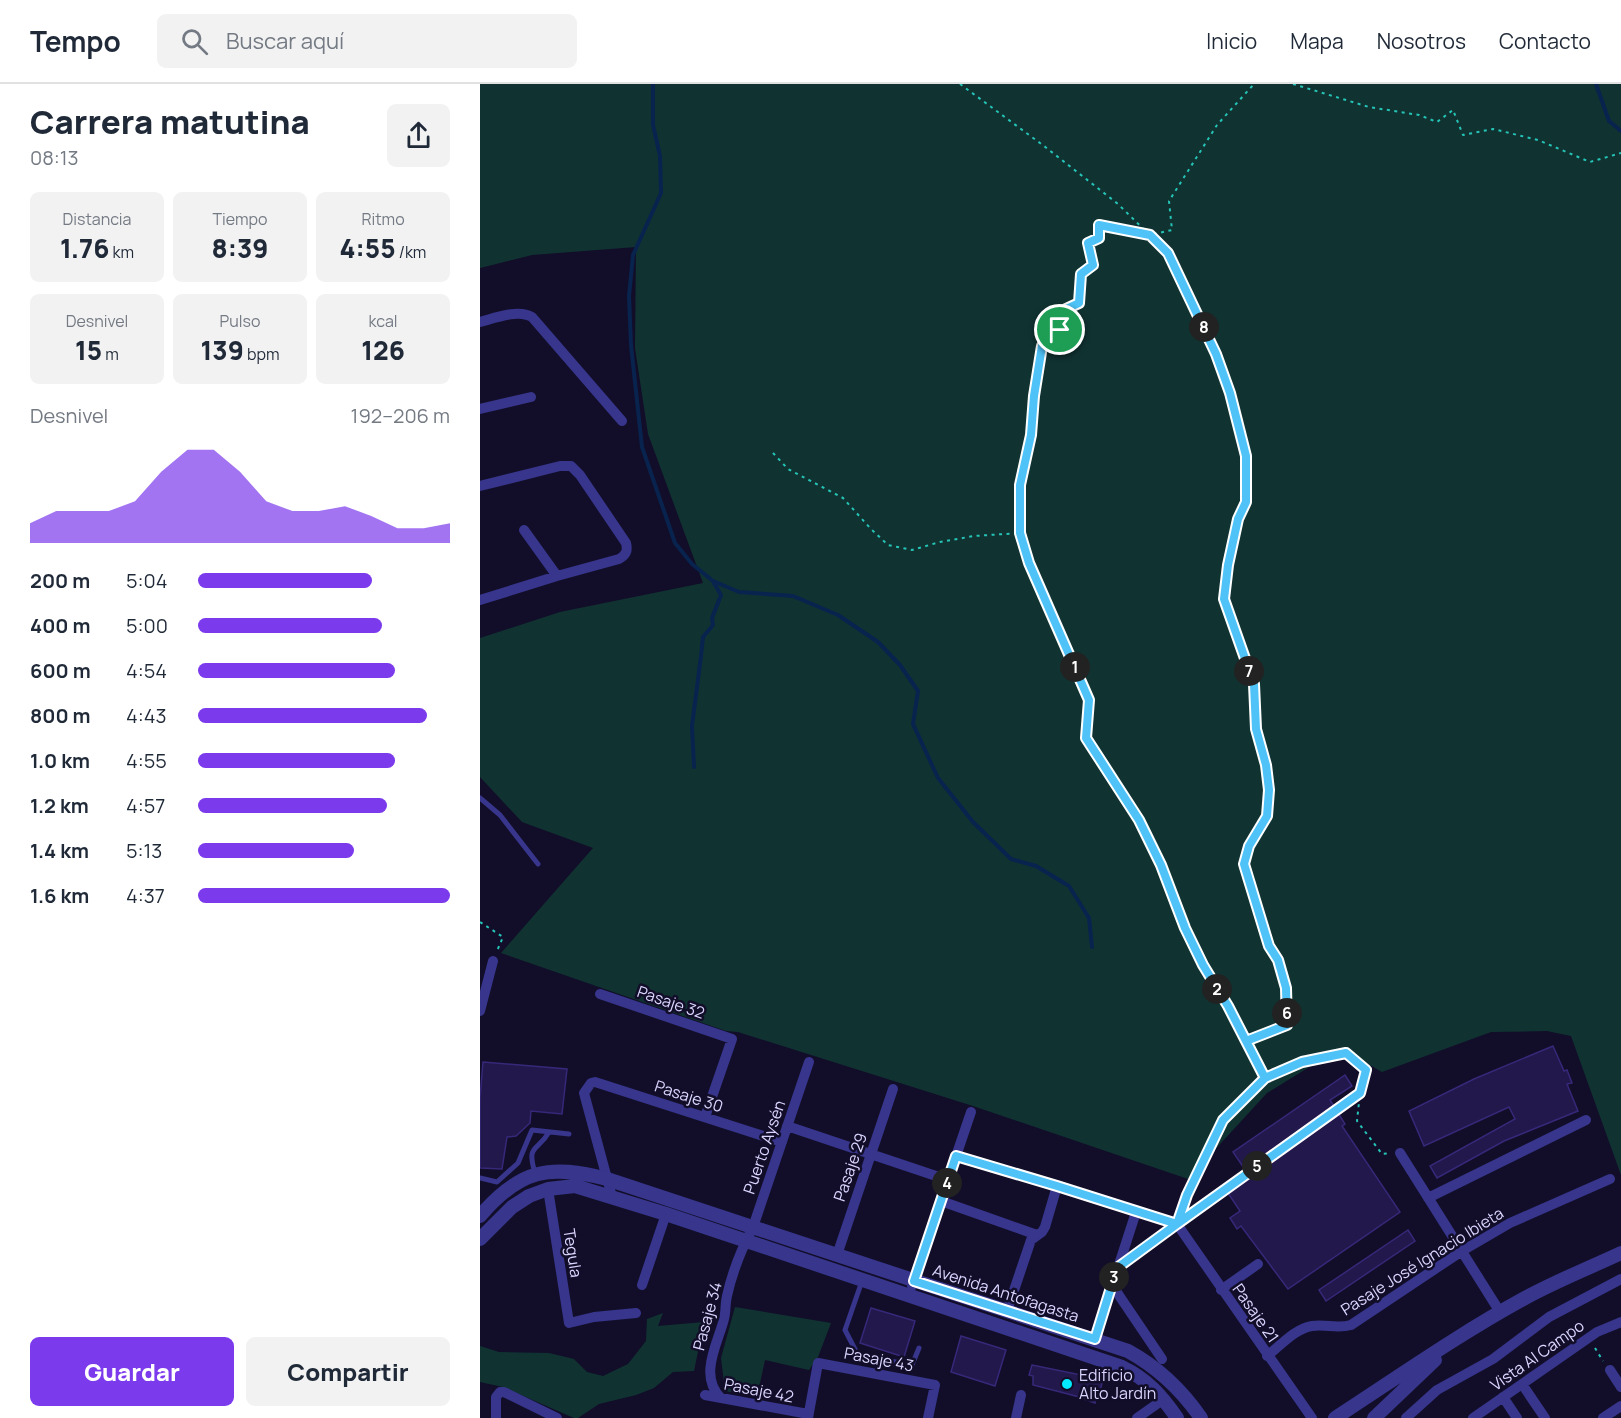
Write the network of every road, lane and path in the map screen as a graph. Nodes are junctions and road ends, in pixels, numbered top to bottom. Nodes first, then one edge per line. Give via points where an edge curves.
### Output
1 (960, 84) edge
2 (1254, 84) edge
3 (1293, 84) edge
4 (1621, 153) edge
5 (1150, 235) junction
6 (480, 322) edge
7 (531, 397) dead end
8 (480, 410) edge
9 (621, 421) dead end
10 (773, 453) dead end
11 (480, 486) edge
12 (524, 530) dead end
13 (1020, 533) junction
14 (557, 576) junction
15 (480, 599) edge
16 (480, 798) edge
17 (538, 864) dead end
18 (480, 922) edge
19 (493, 961) joint
20 (600, 994) dead end
21 (480, 1011) edge
22 (1246, 1041) junction
23 (809, 1062) dead end
24 (1265, 1078) junction
25 (892, 1089) dead end
26 (1360, 1093) junction
27 (971, 1112) dead end
28 (705, 1117) junction
29 (1586, 1120) dead end
30 (787, 1126) junction
31 (549, 1132) junction
32 (569, 1134) dead end
33 (782, 1142) junction
34 (1400, 1153) joint
35 (871, 1154) junction
36 (956, 1156) junction
37 (535, 1175) junction
38 (480, 1178) edge
39 (607, 1179) junction
40 (1611, 1179) dead end
41 (948, 1180) junction
42 (1057, 1186) junction
43 (548, 1189) junction
44 (612, 1197) junction
45 (1212, 1198) joint
46 (1428, 1198) junction
47 (941, 1202) junction
48 (1184, 1205) dead end
49 (1136, 1212) junction
50 (666, 1214) junction
51 (480, 1216) edge
52 (1177, 1224) junction
53 (753, 1227) junction
54 (1037, 1235) junction
55 (480, 1239) edge
56 (746, 1241) junction
57 (1462, 1251) junction
58 (1621, 1253) edge
59 (837, 1255) junction
60 (1258, 1264) dead end
61 (1117, 1268) junction
62 (1621, 1278) edge
63 (863, 1280) junction
64 (914, 1281) junction
65 (642, 1284) dead end
66 (1112, 1285) junction
67 (1221, 1290) junction
68 (909, 1295) junction
69 (1007, 1311) junction
70 (1500, 1312) junction
71 (636, 1313) dead end
72 (1621, 1322) edge
73 (1477, 1327) junction
74 (1095, 1339) junction
75 (1588, 1339) junction
76 (919, 1348) dead end
77 (1268, 1356) junction
78 (1162, 1359) dead end
79 (1610, 1370) joint
80 (1522, 1384) junction
81 (1621, 1387) edge
82 (705, 1395) dead end
83 (1021, 1395) dead end
84 (1503, 1397) junction
85 (721, 1398) junction
86 (1164, 1399) junction
87 (1621, 1406) edge
88 (808, 1416) edge
89 (496, 1418) edge
90 (557, 1418) edge
91 (928, 1418) edge
92 (1016, 1418) edge
93 (1137, 1418) edge
94 (1178, 1418) edge
95 (1201, 1418) edge
96 (1312, 1418) edge
97 (1335, 1418) edge
98 (1374, 1418) edge
99 (1406, 1418) edge
100 (1473, 1418) edge
101 (1517, 1418) edge
102 (1545, 1418) edge
103 (1603, 1418) edge

1 - 5 path via 1118,204
2 - 5 path via 1217,125 1168,201 1172,230
3 - 4 path via 1437,122 1453,110 1463,135 1493,129 1538,140 1590,162
5 - 13 path via 1099,225 1099,238 1088,243 1093,265 1081,274 1079,303 1064,310 1060,330 1042,346 1031,435 1020,485
5 - 22 path via 1168,253 1207,334 1230,393 1246,456 1246,502 1238,519 1224,599 1254,684 1256,729 1269,790 1267,816 1249,846 1244,864 1286,988 1287,1025
6 - 9 street via 518,314 532,317
7 - 8 street
10 - 13 path via 788,469 843,498 888,545 912,550 974,536
11 - 14 street via 560,466 576,469 627,549 619,559
12 - 14 street
13 - 22 path via 1029,563 1089,700 1086,738 1139,820 1185,928
14 - 15 street
16 - 17 lane via 500,815
18 - 19 path via 503,937
19 - 21 street
20 - 28 street, Pasaje 32 via 732,1039
22 - 24 path
23 - 30 street, Puerto Aysén
24 - 26 path via 1302,1062 1346,1053 1366,1070
24 - 48 path via 1223,1120
25 - 35 street, Pasaje 29
26 - 34 path via 1357,1121 1382,1154
26 - 45 path
27 - 36 street
28 - 33 street, Pasaje 30
28 - 39 street, Pasaje 30 via 595,1082 587,1086 584,1093
29 - 46 street
30 - 33 street, Puerto Aysén
30 - 35 street
31 - 32 lane
31 - 37 lane via 535,1146 530,1158
31 - 38 lane via 532,1130 518,1163 497,1182
33 - 53 street, Puerto Aysén
34 - 46 street
35 - 41 street
35 - 59 street, Pasaje 29
36 - 41 street
36 - 42 street
37 - 39 street, Avenida Antofagasta via 571,1170
37 - 51 street, Avenida Antofagasta via 504,1191
39 - 44 street
39 - 53 street, Avenida Antofagasta
40 - 57 street, Pasaje José Ignacio Ibieta via 1510,1223
41 - 47 street
42 - 49 street
42 - 54 street via 1045,1227
43 - 44 street, Avenida Antofagasta via 575,1186
43 - 55 street via 512,1207
43 - 71 street, Tegula via 569,1323
44 - 50 street, Avenida Antofagasta
45 - 52 street
46 - 57 street
47 - 54 street
47 - 64 street
49 - 52 street
49 - 61 street
50 - 56 street, Avenida Antofagasta
50 - 65 street
52 - 61 street
52 - 67 street, Pasaje 21
53 - 56 street, Puerto Aysén
53 - 59 street, Avenida Antofagasta
54 - 69 street via 1031,1240
56 - 63 street, Avenida Antofagasta
56 - 85 street, Pasaje 34 via 712,1351 712,1383
57 - 70 street
57 - 77 street, Pasaje José Ignacio Ibieta via 1351,1325 1302,1328
58 - 70 street
59 - 64 street, Avenida Antofagasta
60 - 67 street
61 - 66 street
62 - 99 street via 1549,1317 1493,1359 1437,1390
63 - 68 street, Avenida Antofagasta
63 - 76 lane via 845,1330 858,1354 912,1365
64 - 68 street
64 - 69 street, Avenida Antofagasta
66 - 74 street
66 - 78 street
67 - 77 street, Pasaje 21
68 - 86 street, Avenida Antofagasta via 1122,1367 1147,1382
69 - 74 street, Avenida Antofagasta
70 - 73 street
72 - 75 street, Vista Al Campo
73 - 97 street
73 - 98 street via 1430,1364
74 - 95 street, Avenida Antofagasta via 1128,1351 1157,1369 1179,1389
75 - 79 path
75 - 80 street, Vista Al Campo
77 - 96 street, Pasaje 21
79 - 81 street
80 - 84 street, Vista Al Campo
80 - 102 street
82 - 85 street, Pasaje 42
83 - 92 street
84 - 100 street, Vista Al Campo
84 - 101 street
85 - 88 street, Pasaje 42
86 - 93 street
86 - 94 street, Avenida Antofagasta
87 - 103 street
88 - 91 street, Pasaje 43 via 818,1363 935,1385
89 - 90 street via 496,1397 500,1392

